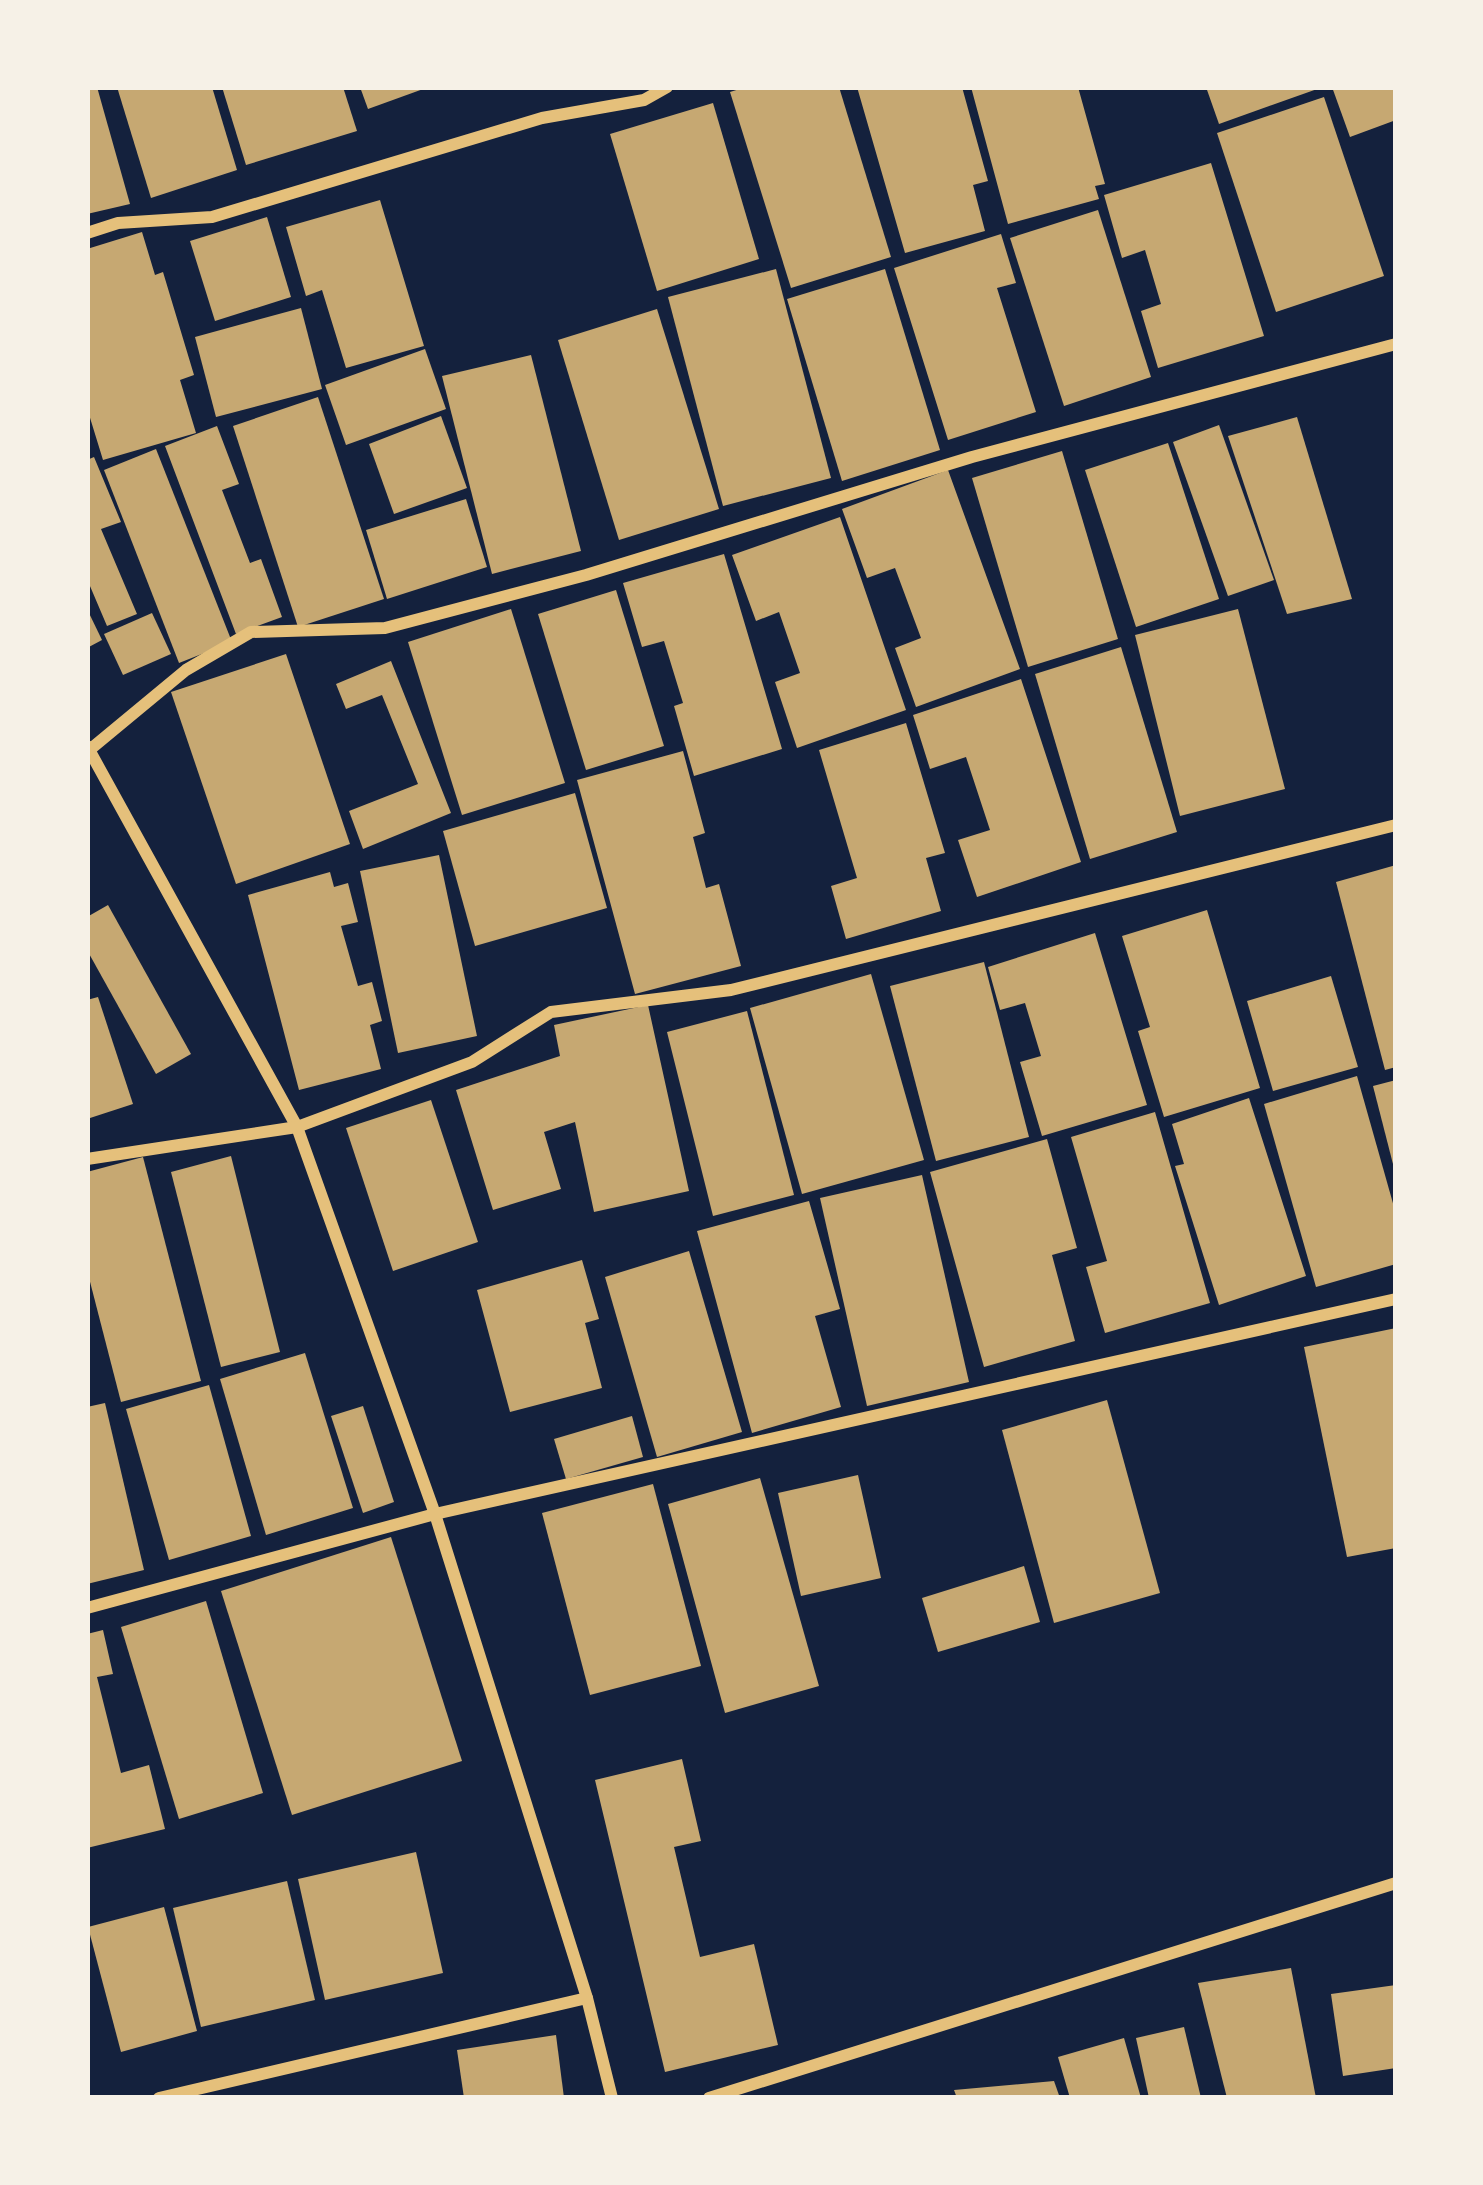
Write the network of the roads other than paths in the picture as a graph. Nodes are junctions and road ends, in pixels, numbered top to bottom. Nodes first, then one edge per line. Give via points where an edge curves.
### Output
1 (667, 87) edge
2 (87, 233) edge
3 (1396, 344) edge
4 (88, 750) edge
5 (1396, 825) edge
6 (296, 1127) junction
7 (87, 1160) edge
8 (1396, 1299) edge
9 (435, 1514) junction
10 (87, 1608) edge
11 (1396, 1883) edge
12 (587, 1998) junction
13 (159, 2098) edge
14 (612, 2098) edge
15 (709, 2098) edge

1 - 2 street via 644,100 542,118 212,217
3 - 4 street via 386,628 251,632 186,670
4 - 6 street
5 - 6 street via 730,990 551,1012 472,1062
6 - 7 street
6 - 9 street
8 - 9 street
9 - 10 street
9 - 12 street
11 - 15 street
12 - 13 street
12 - 14 street

